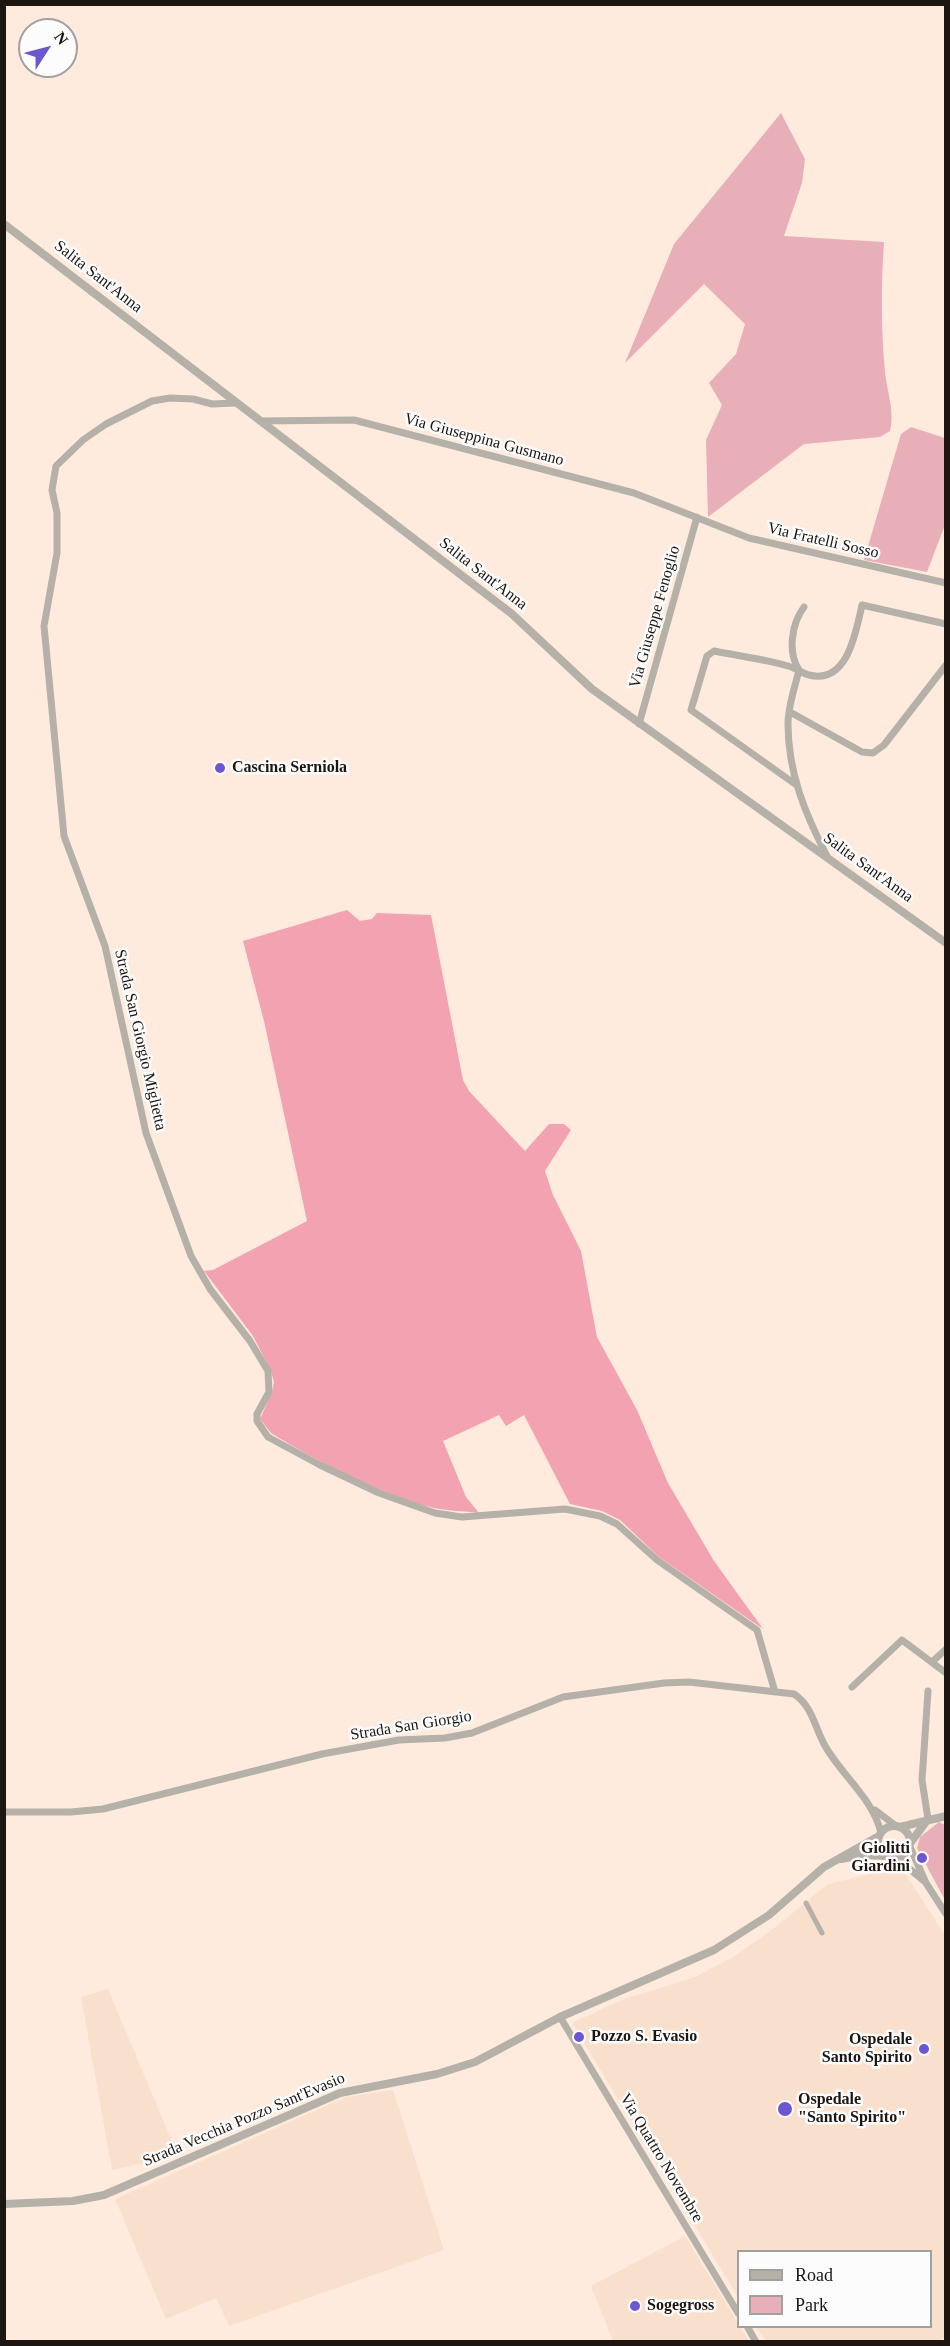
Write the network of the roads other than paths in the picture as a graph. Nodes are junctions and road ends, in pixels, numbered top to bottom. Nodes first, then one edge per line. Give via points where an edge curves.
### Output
1 (4, 224) edge
2 (235, 403) junction
3 (259, 421) junction
4 (697, 518) junction
5 (945, 583) edge
6 (804, 607) dead end
7 (945, 624) edge
8 (945, 666) edge
9 (799, 670) junction
10 (789, 712) junction
11 (639, 724) junction
12 (795, 784) junction
13 (827, 856) junction
14 (945, 943) edge
15 (945, 1649) edge
16 (932, 1662) junction
17 (945, 1673) edge
18 (852, 1687) dead end
19 (928, 1691) dead end
20 (775, 1692) junction
21 (869, 1805) junction
22 (4, 1812) edge
23 (945, 1816) edge
24 (928, 1819) junction
25 (898, 1826) junction
26 (880, 1834) junction
27 (911, 1844) junction
28 (886, 1856) junction
29 (898, 1858) junction
30 (835, 1860) junction
31 (926, 1883) junction
32 (806, 1903) dead end
33 (945, 1914) edge
34 (822, 1933) dead end
35 (560, 2017) junction
36 (4, 2204) edge
37 (737, 2311) edge
38 (748, 2328) edge
39 (756, 2342) edge

1 - 2 street, Salita Sant'Anna
2 - 3 street, Salita Sant'Anna
2 - 20 street, Strada San Giorgio Miglietta via 152,401 106,424 56,466 52,490 57,513 57,553 44,626 64,836 105,946 146,1133 191,1256 268,1371 269,1392 257,1421 268,1437 320,1466 435,1513 462,1516 565,1509 600,1516 616,1524 657,1560 757,1630
3 - 4 street, Via Giuseppina Gusmano via 354,420 634,494
3 - 11 street, Salita Sant'Anna via 512,614 575,675
4 - 5 street, Via Fratelli Sosso via 749,537
4 - 11 street, Via Giuseppe Fenoglio
6 - 9 street via 797,616 792,650
7 - 9 street via 862,605 849,654 841,665 822,676
8 - 10 street via 884,745 873,753 862,752
9 - 10 street
9 - 12 street via 714,651 707,656 691,710
10 - 12 street
11 - 13 street, Salita Sant'Anna
12 - 13 street
13 - 14 street, Salita Sant'Anna
15 - 16 street
16 - 17 street
16 - 18 street via 903,1640
19 - 24 street via 922,1780
20 - 21 street, Strada San Giorgio via 794,1694 808,1705 824,1745
20 - 22 street, Strada San Giorgio via 681,1682 574,1695 472,1733 399,1740 322,1754 103,1809
21 - 25 street, Strada San Giorgio
21 - 26 street, Strada San Giorgio
23 - 24 street
24 - 25 street
24 - 27 street
25 - 26 street
25 - 27 street via 909,1835
26 - 28 street via 879,1846
26 - 30 street, Strada Vecchia Pozzo Sant'Evasio
27 - 29 street via 907,1853
27 - 31 street
28 - 29 street
28 - 30 street
29 - 31 street
30 - 35 street, Strada Vecchia Pozzo Sant'Evasio via 769,1915 714,1950
31 - 33 street
32 - 34 street
35 - 36 street, Strada Vecchia Pozzo Sant'Evasio via 475,2062 437,2074 340,2093 104,2195 73,2201
35 - 37 street, Via Quattro Novembre
38 - 39 street

